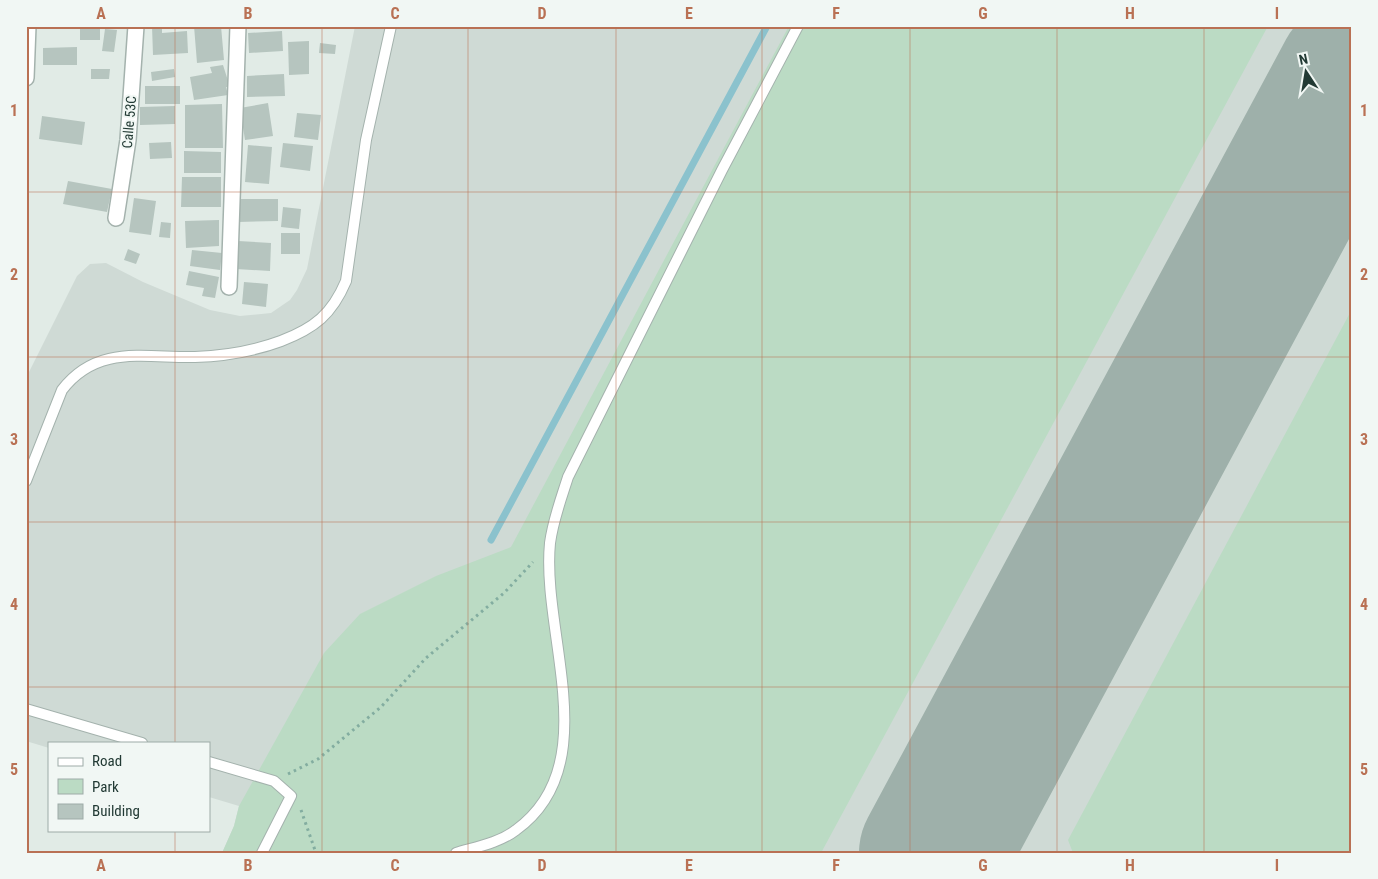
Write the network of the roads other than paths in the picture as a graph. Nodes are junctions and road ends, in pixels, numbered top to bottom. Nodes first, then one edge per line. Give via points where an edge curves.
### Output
1 (28, 26) edge
2 (136, 26) edge
3 (238, 26) edge
4 (391, 26) edge
5 (798, 26) edge
6 (26, 78) edge
7 (116, 218) dead end
8 (228, 287) dead end
9 (26, 481) edge
10 (26, 709) edge
11 (139, 742) edge
12 (210, 762) edge
13 (262, 853) edge
14 (456, 853) edge

1 - 6 street
2 - 7 street, Calle 53C via 128,140
3 - 8 street
4 - 9 lane via 366,140 346,281 328,313 313,327 295,336 248,351 195,357 121,356 84,367 62,390
5 - 14 lane via 568,477 556,514 550,544 552,609 564,710 564,749 557,776 546,798 515,831 493,842
10 - 11 lane
12 - 13 lane via 274,781 291,796

